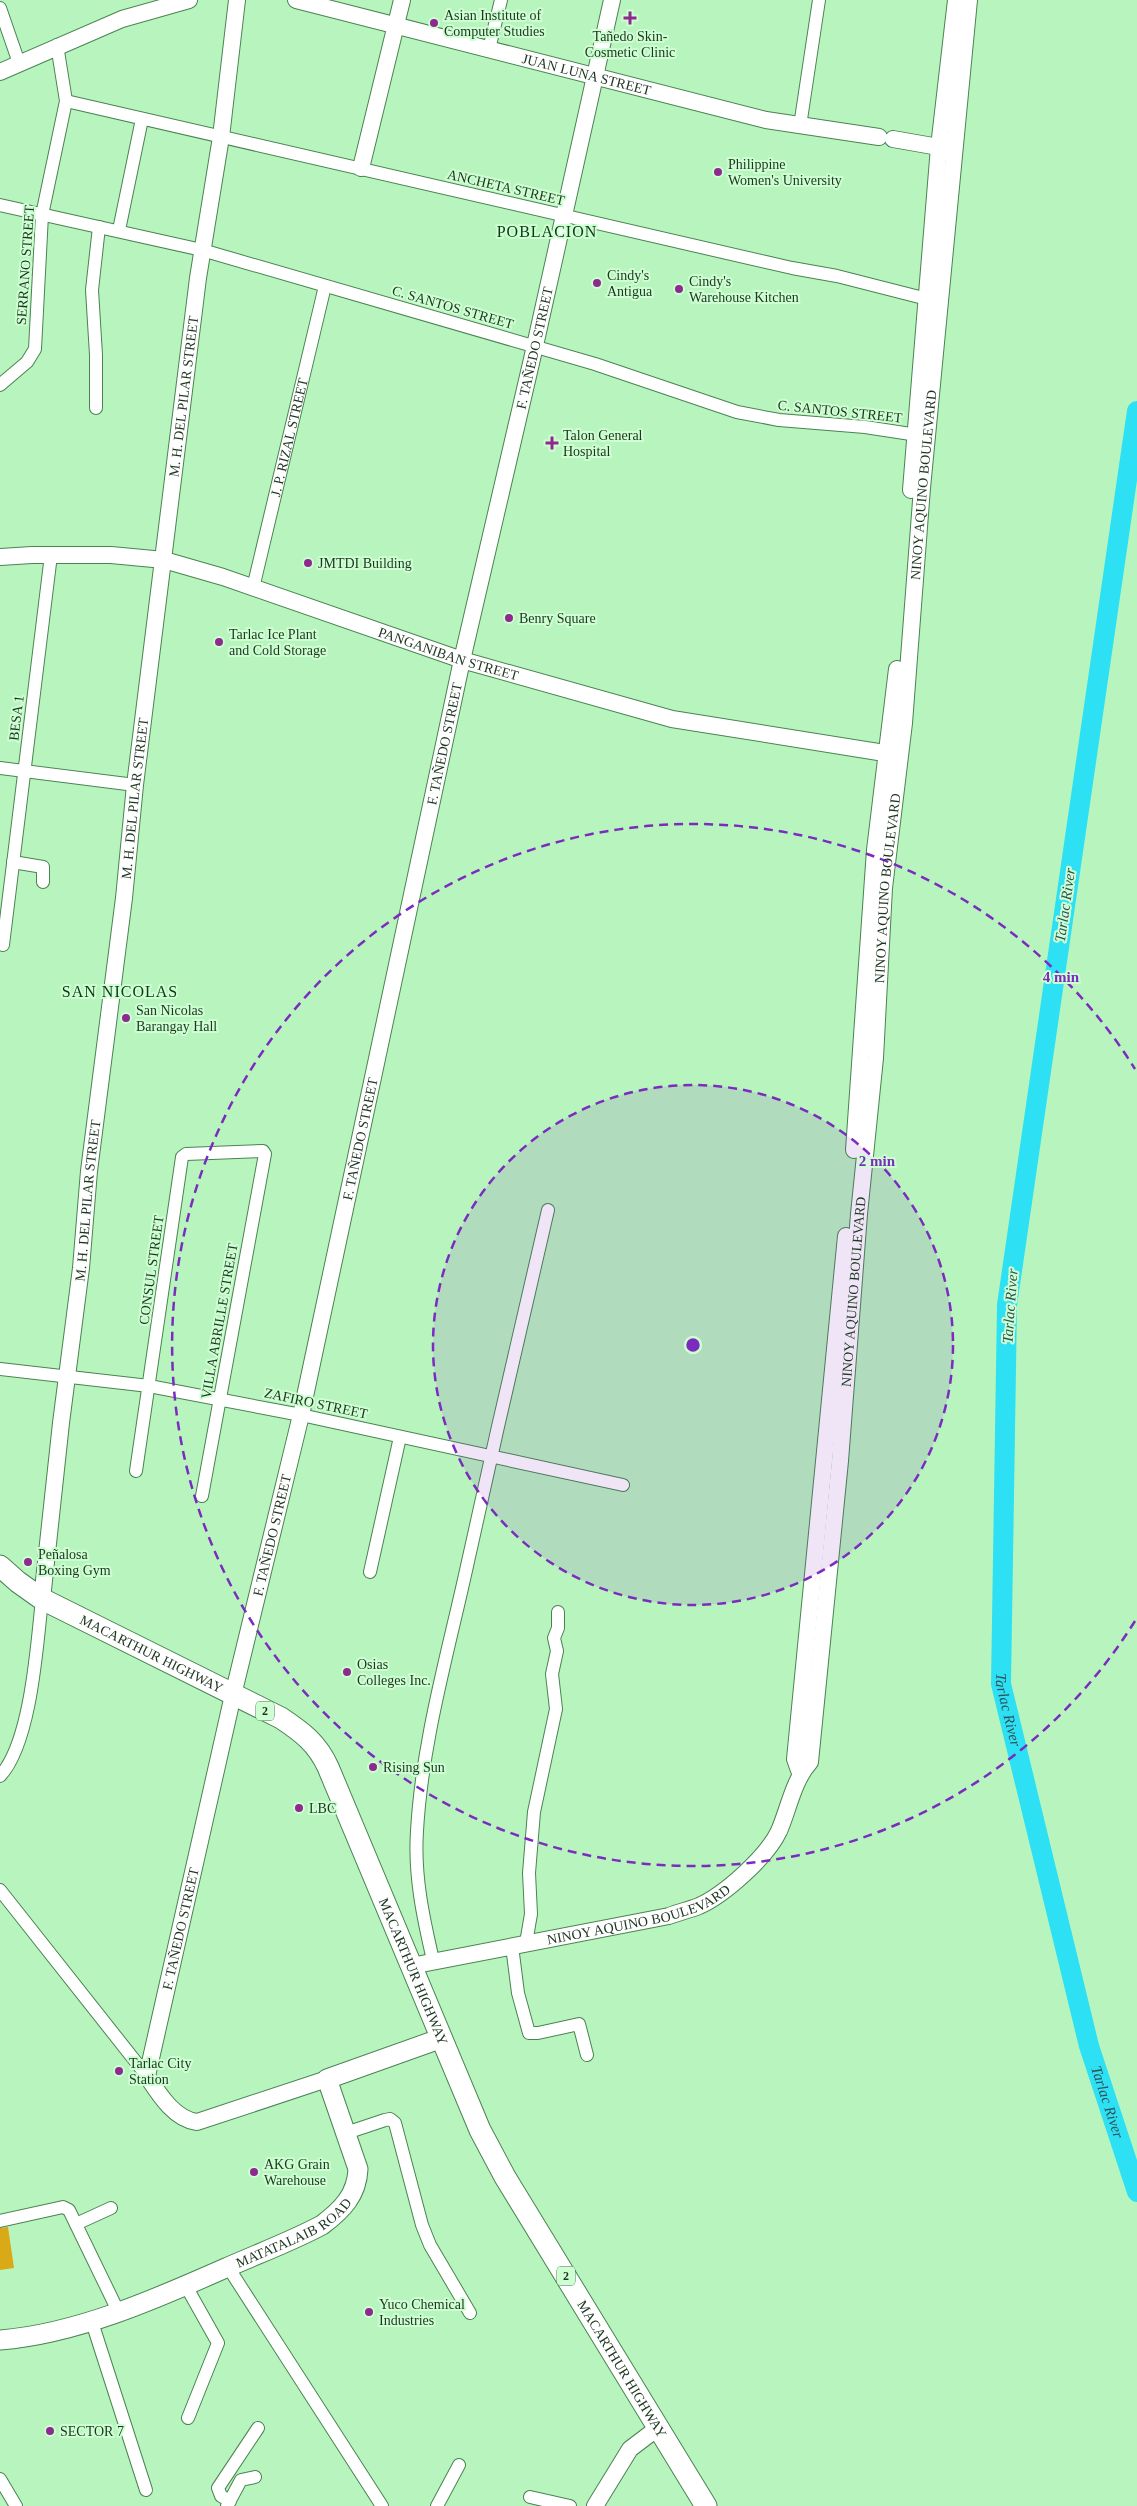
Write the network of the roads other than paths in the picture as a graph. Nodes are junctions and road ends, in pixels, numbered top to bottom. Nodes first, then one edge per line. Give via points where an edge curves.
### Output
1 (189, 0) edge
2 (237, 0) edge
3 (296, 0) edge
4 (402, 0) edge
5 (501, 0) edge
6 (612, 0) edge
7 (819, 0) edge
8 (956, 0) edge
9 (969, 0) edge
10 (0, 8) edge
11 (396, 24) junction
12 (58, 45) junction
13 (490, 49) junction
14 (20, 63) junction
15 (0, 72) edge
16 (595, 76) junction
17 (66, 101) junction
18 (142, 119) junction
19 (800, 126) junction
20 (221, 137) junction
21 (947, 148) junction
22 (361, 168) junction
23 (0, 205) edge
24 (42, 215) junction
25 (562, 215) junction
26 (99, 227) junction
27 (118, 230) junction
28 (202, 250) junction
29 (325, 286) junction
30 (933, 301) junction
31 (535, 347) junction
32 (0, 385) edge
33 (96, 408) dead end
34 (921, 436) junction
35 (51, 555) junction
36 (0, 557) edge
37 (164, 560) junction
38 (253, 588) junction
39 (462, 660) junction
40 (894, 755) junction
41 (0, 768) edge
42 (25, 771) junction
43 (135, 785) junction
44 (13, 862) junction
45 (44, 882) dead end
46 (3, 945) dead end
47 (264, 1151) joint
48 (548, 1210) dead end
49 (0, 1368) edge
50 (67, 1376) junction
51 (149, 1386) junction
52 (220, 1399) junction
53 (301, 1415) junction
54 (400, 1437) junction
55 (491, 1457) junction
56 (136, 1471) dead end
57 (623, 1485) dead end
58 (202, 1496) dead end
59 (0, 1566) edge
60 (370, 1572) dead end
61 (42, 1599) junction
62 (558, 1612) dead end
63 (233, 1695) junction
64 (0, 1776) edge
65 (0, 1890) edge
66 (519, 1945) junction
67 (433, 1960) junction
68 (411, 1966) junction
69 (442, 2038) junction
70 (587, 2055) dead end
71 (147, 2076) junction
72 (327, 2079) junction
73 (346, 2132) junction
74 (112, 2208) dead end
75 (0, 2221) edge
76 (76, 2224) junction
77 (228, 2267) junction
78 (186, 2286) junction
79 (118, 2311) junction
80 (470, 2313) dead end
81 (91, 2319) junction
82 (0, 2340) edge
83 (188, 2418) dead end
84 (658, 2426) junction
85 (258, 2428) dead end
86 (459, 2465) dead end
87 (255, 2477) dead end
88 (0, 2479) edge
89 (146, 2490) dead end
90 (530, 2497) dead end
91 (228, 2504) edge
92 (16, 2506) edge
93 (382, 2506) edge
94 (437, 2506) edge
95 (570, 2506) edge
96 (595, 2506) edge
97 (706, 2506) edge

1 - 12 main road via 138,13
2 - 20 main road, M. H. DEL PILAR STREET
3 - 11 main road, JUAN LUNA STREET
4 - 11 main road
5 - 13 street
6 - 16 main road, F. TAÑEDO STREET
7 - 19 street
8 - 21 main road, NINOY AQUINO BOULEVARD
9 - 21 main road, NINOY AQUINO BOULEVARD
10 - 14 street
11 - 13 main road, JUAN LUNA STREET
11 - 22 main road
12 - 14 main road
12 - 17 street, SERRANO STREET
13 - 16 main road, JUAN LUNA STREET
14 - 15 main road
16 - 19 main road, JUAN LUNA STREET
16 - 25 main road, F. TAÑEDO STREET
17 - 18 street, ANCHETA STREET
17 - 24 street, SERRANO STREET
18 - 20 street, ANCHETA STREET
18 - 27 street
19 - 21 main road, JUAN LUNA STREET
20 - 22 street, ANCHETA STREET
20 - 28 main road, M. H. DEL PILAR STREET
21 - 30 main road, NINOY AQUINO BOULEVARD
22 - 25 street, ANCHETA STREET
23 - 24 street, C. SANTOS STREET
24 - 26 street, C. SANTOS STREET
24 - 32 street, SERRANO STREET via 35,349 27,362
25 - 30 street, ANCHETA STREET via 837,276
25 - 31 main road, F. TAÑEDO STREET
26 - 27 street, C. SANTOS STREET
26 - 33 street via 92,281
27 - 28 street, C. SANTOS STREET
28 - 29 street, C. SANTOS STREET
28 - 37 main road, M. H. DEL PILAR STREET
29 - 31 street, C. SANTOS STREET
29 - 38 street, J. P. RIZAL STREET
30 - 34 main road, NINOY AQUINO BOULEVARD
31 - 34 street, C. SANTOS STREET via 737,412 779,420 865,427
31 - 39 main road, F. TAÑEDO STREET
34 - 40 main road, NINOY AQUINO BOULEVARD
35 - 36 main road, PANGANIBAN STREET
35 - 37 main road, PANGANIBAN STREET via 111,555
35 - 42 street, BESA 1
37 - 38 main road, PANGANIBAN STREET
37 - 43 main road, M. H. DEL PILAR STREET
38 - 39 main road, PANGANIBAN STREET
39 - 40 main road, PANGANIBAN STREET via 672,718
39 - 53 main road, F. TAÑEDO STREET
40 - 66 main road, NINOY AQUINO BOULEVARD via 875,1058 810,1762 800,1773 778,1834 731,1885 700,1906 669,1916
41 - 42 street
42 - 43 street
42 - 44 street, BESA 1
43 - 50 main road, M. H. DEL PILAR STREET
44 - 45 street via 43,867
44 - 46 street, BESA 1
47 - 51 street, CONSUL STREET via 186,1154 182,1157
47 - 52 street, VILLA ABRILLE STREET
48 - 55 street
49 - 50 street, ZAFIRO STREET
50 - 51 street, ZAFIRO STREET
50 - 61 main road, M. H. DEL PILAR STREET
51 - 52 street, ZAFIRO STREET
51 - 56 street, CONSUL STREET
52 - 53 street, ZAFIRO STREET
52 - 58 street, VILLA ABRILLE STREET
53 - 54 street, ZAFIRO STREET
53 - 63 main road, F. TAÑEDO STREET
54 - 55 street, ZAFIRO STREET
54 - 60 street
55 - 57 street, ZAFIRO STREET
55 - 67 street via 427,1748 417,1831 419,1892
59 - 61 highway, MACARTHUR HIGHWAY / 2
61 - 63 highway, MACARTHUR HIGHWAY / 2
61 - 64 street via 31,1692 14,1757
62 - 66 street via 554,1638 557,1651 552,1674 556,1709 534,1812 529,1873 530,1914
63 - 68 highway, MACARTHUR HIGHWAY / 2 via 281,1718 304,1734 319,1750
63 - 71 main road, F. TAÑEDO STREET
65 - 71 street
66 - 67 main road, NINOY AQUINO BOULEVARD
66 - 70 street via 518,1993 529,2033 579,2024
67 - 68 main road, NINOY AQUINO BOULEVARD
68 - 69 highway, MACARTHUR HIGHWAY / 2
69 - 72 main road
69 - 84 highway, MACARTHUR HIGHWAY / 2 via 480,2130 505,2178
71 - 72 main road via 174,2110 197,2122
72 - 73 main road, MATATALAIB ROAD
73 - 77 main road, MATATALAIB ROAD via 358,2169 354,2189 342,2210 322,2225
73 - 80 street via 390,2119 395,2123 422,2226
74 - 76 street
75 - 76 street via 63,2207 72,2214
76 - 79 street
77 - 78 main road, MATATALAIB ROAD
77 - 93 street
78 - 79 main road, MATATALAIB ROAD
78 - 83 street via 218,2343
79 - 81 main road, MATATALAIB ROAD
81 - 82 main road, MATATALAIB ROAD via 33,2335
81 - 89 street
84 - 96 main road via 630,2450
84 - 97 highway, MACARTHUR HIGHWAY / 2
85 - 91 street via 218,2488
86 - 94 street
87 - 91 street via 241,2480
88 - 92 street
90 - 95 street

